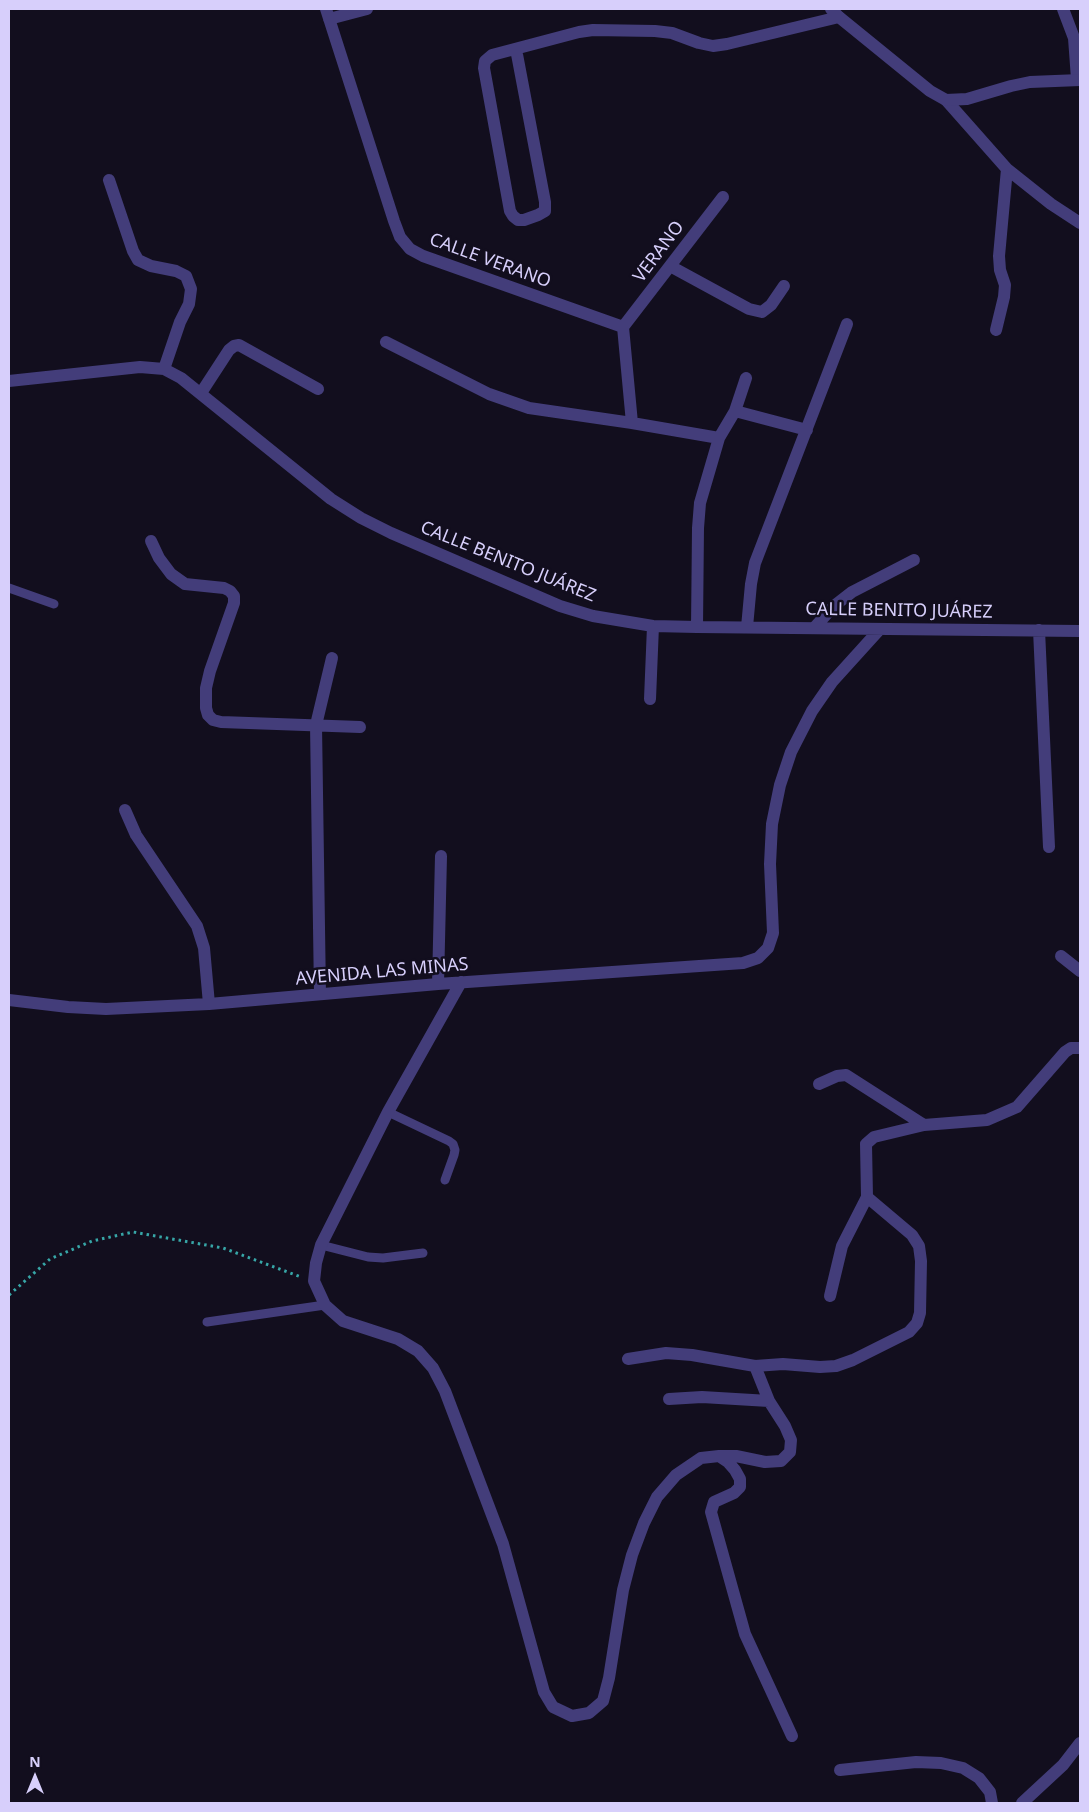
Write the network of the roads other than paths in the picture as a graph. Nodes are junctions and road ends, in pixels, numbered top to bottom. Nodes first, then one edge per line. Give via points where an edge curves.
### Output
1 (367, 9) edge
2 (1063, 9) edge
3 (835, 13) edge
4 (328, 14) edge
5 (516, 49) junction
6 (1078, 80) edge
7 (946, 100) junction
8 (1007, 169) junction
9 (109, 180) dead end
10 (722, 197) dead end
11 (1080, 223) edge
12 (670, 266) junction
13 (784, 286) dead end
14 (847, 324) dead end
15 (623, 327) junction
16 (996, 330) dead end
17 (386, 342) dead end
18 (164, 369) junction
19 (746, 378) dead end
20 (9, 381) edge
21 (318, 389) dead end
22 (201, 393) junction
23 (735, 411) junction
24 (632, 423) junction
25 (807, 430) junction
26 (719, 438) junction
27 (151, 542) dead end
28 (914, 560) dead end
29 (9, 588) edge
30 (54, 604) dead end
31 (653, 626) junction
32 (698, 627) junction
33 (747, 627) junction
34 (814, 628) junction
35 (880, 629) junction
36 (1039, 630) junction
37 (1080, 631) edge
38 (332, 658) dead end
39 (650, 699) dead end
40 (316, 725) junction
41 (360, 727) dead end
42 (126, 810) dead end
43 (1049, 848) dead end
44 (441, 856) dead end
45 (1061, 956) dead end
46 (1080, 971) edge
47 (461, 982) junction
48 (438, 984) junction
49 (320, 994) junction
50 (9, 1000) edge
51 (209, 1004) junction
52 (1080, 1048) edge
53 (819, 1084) dead end
54 (388, 1112) junction
55 (924, 1125) junction
56 (445, 1180) dead end
57 (867, 1197) junction
58 (322, 1245) junction
59 (422, 1253) dead end
60 (830, 1296) dead end
61 (325, 1305) junction
62 (207, 1322) dead end
63 (628, 1359) dead end
64 (754, 1366) junction
65 (669, 1398) dead end
66 (769, 1401) junction
67 (719, 1456) junction
68 (792, 1736) dead end
69 (1080, 1743) edge
70 (840, 1770) dead end
71 (992, 1803) edge
72 (1022, 1803) edge

1 - 4 street
2 - 6 street via 1074,38
3 - 5 street via 713,46 672,33 593,30
3 - 7 street via 930,91
4 - 15 street, CALLE VERANO via 394,221 410,249
5 - 5 street via 546,202 546,210 524,220 518,220 510,210 484,68 485,60 492,55
6 - 7 street via 1030,82 967,99
7 - 8 street
8 - 11 street
8 - 16 street via 999,256 1005,284
9 - 18 street via 138,260 186,276 191,290 189,304
10 - 12 street, VERANO
12 - 13 street via 749,309 762,312 772,305
12 - 15 street, VERANO
14 - 25 street
15 - 24 street
17 - 24 street via 489,394 529,408
18 - 20 street, CALLE BENITO JUÁREZ via 140,366
18 - 22 street, CALLE BENITO JUÁREZ
19 - 23 street
21 - 22 street via 239,345 229,350
22 - 31 street, CALLE BENITO JUÁREZ via 331,499 360,518 560,606 593,616
23 - 25 street
23 - 26 street
24 - 26 street
25 - 33 street via 755,563
26 - 32 street via 700,503
27 - 40 street via 171,574 186,584 224,588 234,596 206,688 208,715 221,722
28 - 34 street via 852,592
29 - 30 lane
31 - 32 street, CALLE BENITO JUÁREZ
31 - 39 street
32 - 33 street, CALLE BENITO JUÁREZ
33 - 34 street, CALLE BENITO JUÁREZ
34 - 35 street, CALLE BENITO JUÁREZ
35 - 36 street, CALLE BENITO JUÁREZ
35 - 47 street, AVENIDA LAS MINAS via 832,682 812,711 791,752 772,824 770,864 774,933 768,948 758,958 743,963
36 - 37 street, CALLE BENITO JUÁREZ
36 - 43 street
38 - 40 street
40 - 41 street
40 - 49 street
42 - 51 street via 136,835 196,926 204,948
44 - 48 street
45 - 46 street
47 - 48 street, AVENIDA LAS MINAS
47 - 54 street
48 - 49 street, AVENIDA LAS MINAS
49 - 51 street, AVENIDA LAS MINAS
50 - 51 street, AVENIDA LAS MINAS via 106,1009
52 - 55 street via 1065,1052 1017,1106 1002,1114 987,1120
53 - 55 street via 846,1075
54 - 56 lane via 453,1144 454,1155
54 - 58 street
55 - 57 street via 869,1140 865,1149
57 - 60 street via 842,1246
57 - 64 street via 912,1235 919,1246 920,1313 917,1323 909,1332 836,1366
58 - 59 lane via 368,1257
58 - 61 street via 314,1282
61 - 62 lane
61 - 67 street via 343,1321 398,1339 418,1351 433,1368 503,1544 544,1692 553,1707 572,1716 589,1713 603,1701 632,1555 657,1497 676,1474 701,1458
63 - 64 street via 666,1353
64 - 66 street
65 - 66 street
66 - 67 street via 786,1426 791,1440 790,1452 781,1460 765,1462
67 - 68 street via 735,1470 740,1487 714,1502 712,1512 745,1634
69 - 72 street via 1063,1765
70 - 71 street via 916,1762 941,1763 963,1768 979,1778 990,1792

